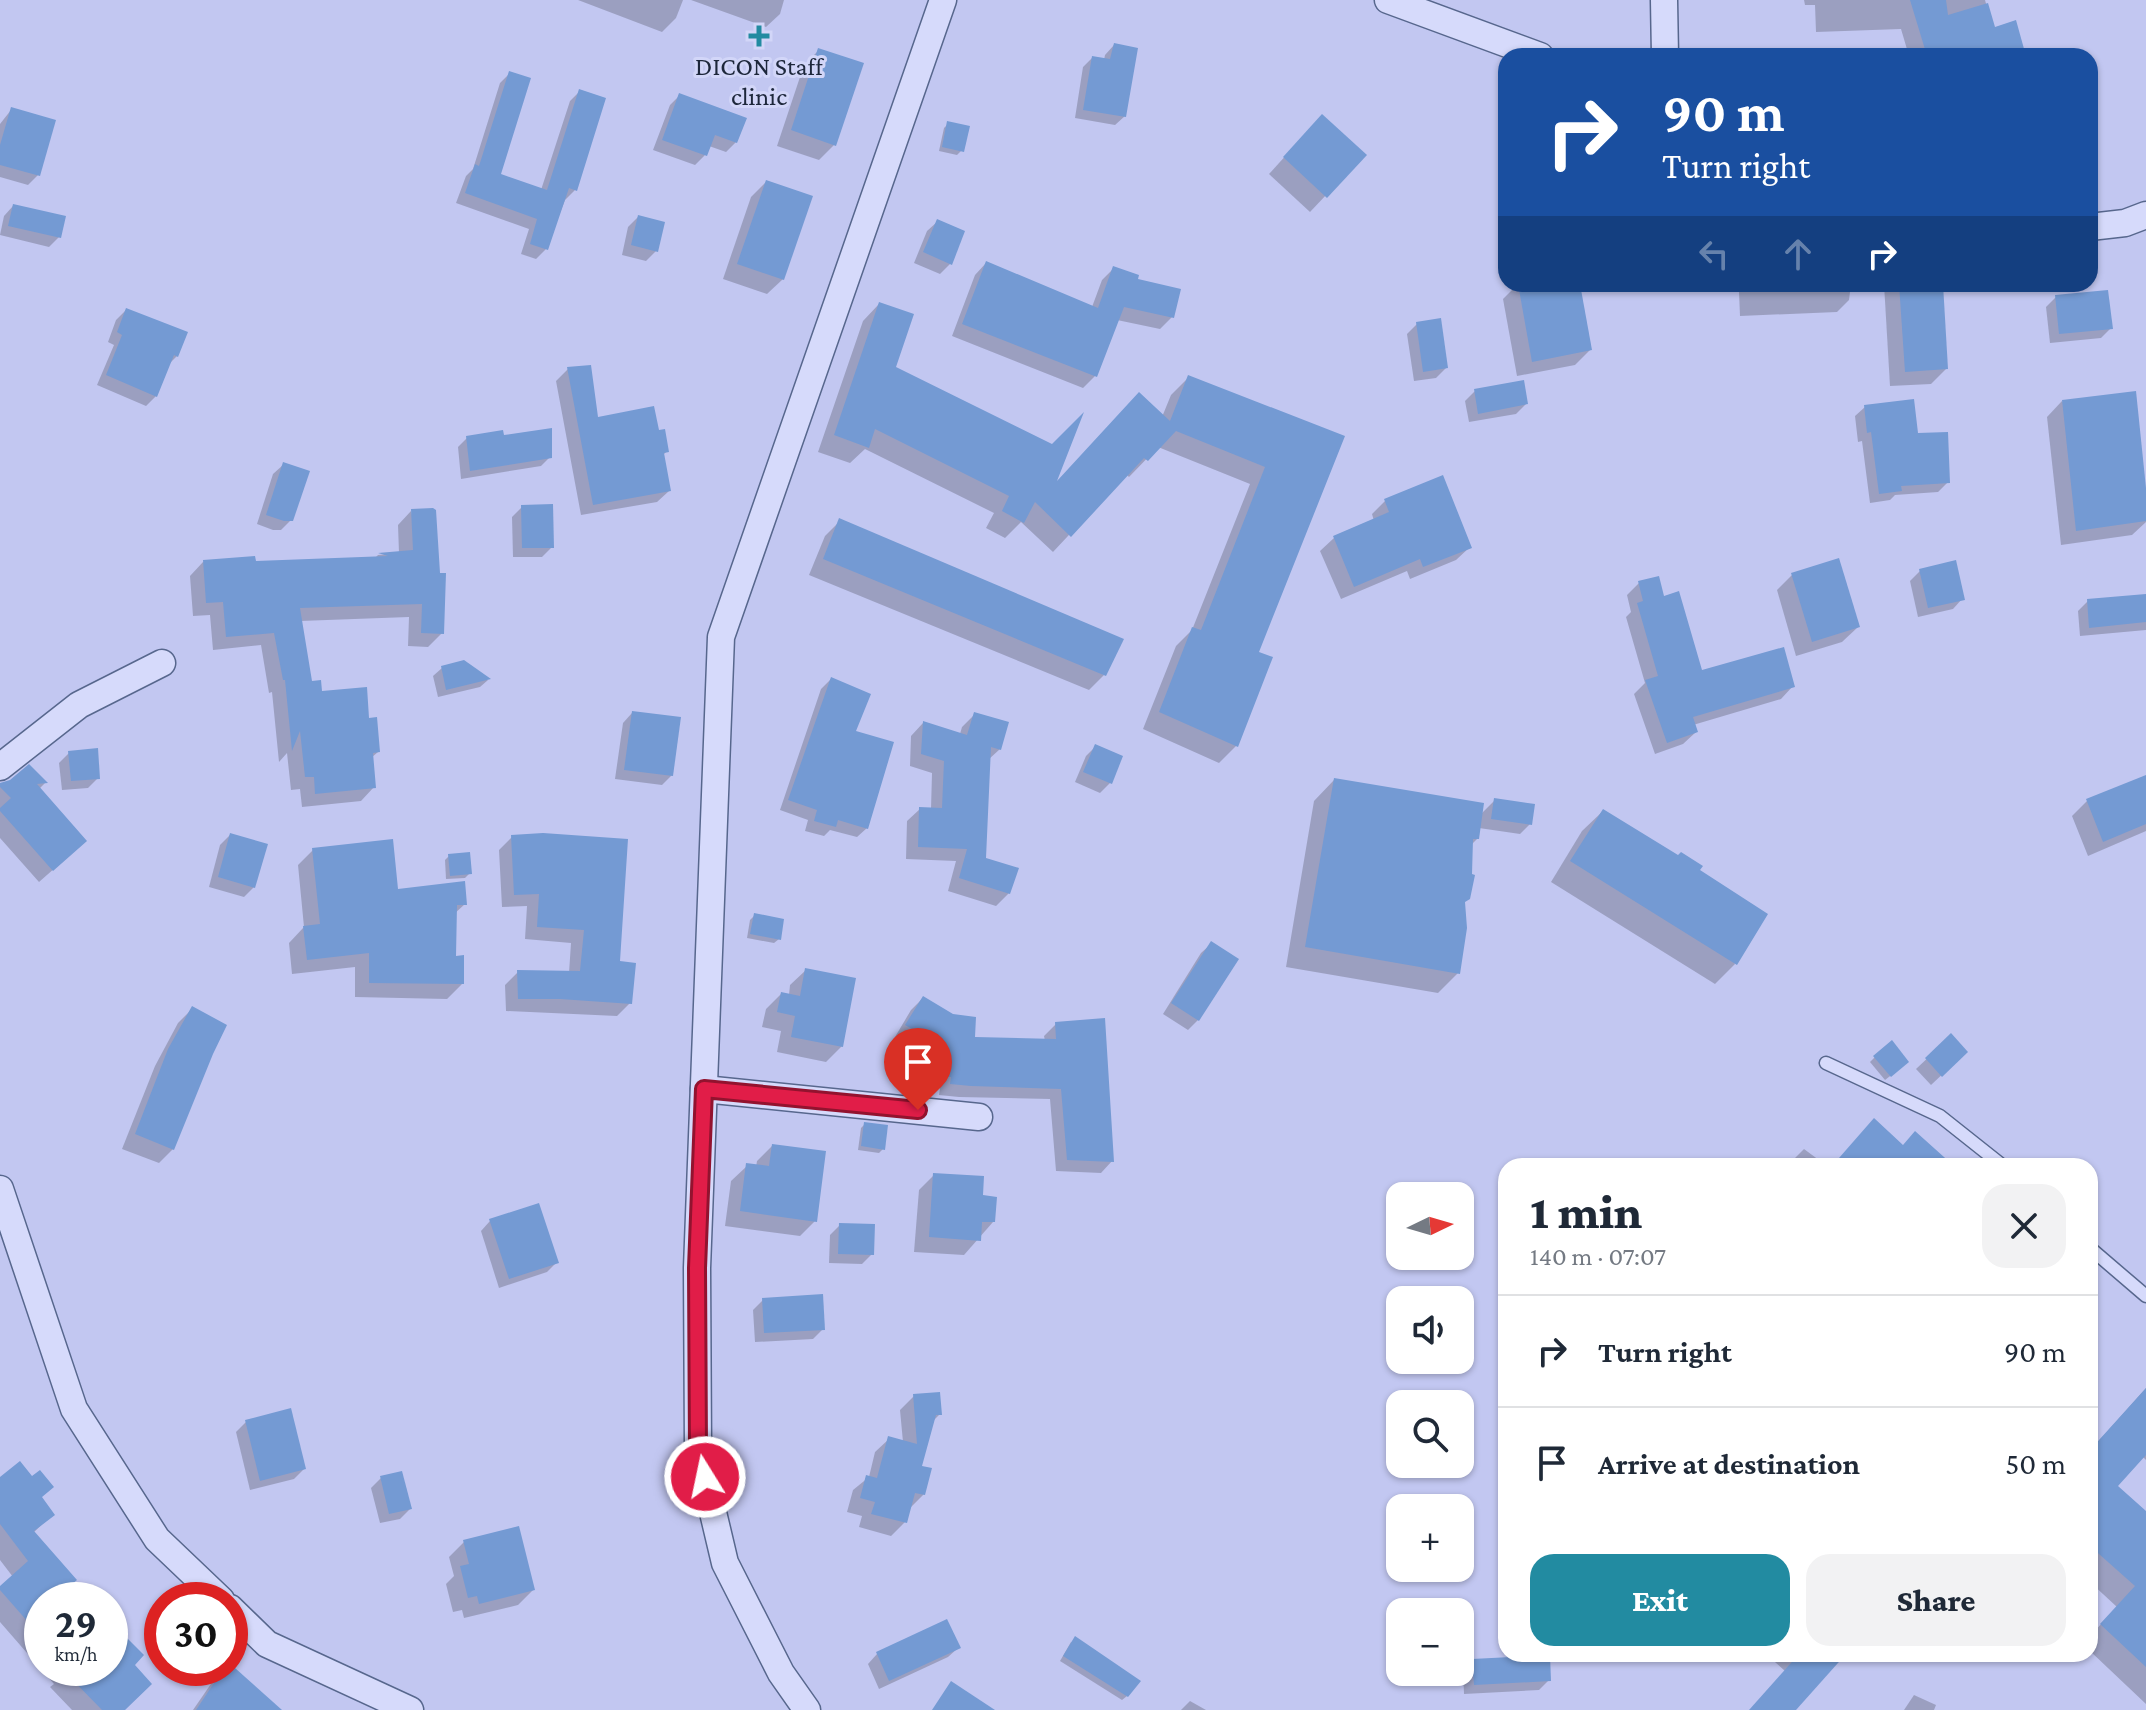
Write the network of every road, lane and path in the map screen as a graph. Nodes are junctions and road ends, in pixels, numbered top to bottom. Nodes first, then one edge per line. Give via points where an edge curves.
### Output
1 (943, 0) edge
2 (1388, 0) edge
3 (1664, 0) edge
4 (1518, 48) edge
5 (1665, 48) edge
6 (2146, 215) edge
7 (2098, 226) edge
8 (162, 663) dead end
9 (0, 767) edge
10 (1826, 1063) dead end
11 (704, 1089) junction
12 (979, 1117) dead end
13 (1993, 1158) edge
14 (0, 1189) edge
15 (2098, 1255) edge
16 (2146, 1296) edge
17 (202, 1582) edge
18 (248, 1626) edge
19 (410, 1710) edge
20 (807, 1710) edge

1 - 11 street via 721,637
2 - 4 street
3 - 5 street
6 - 7 street
8 - 9 street via 79,705
10 - 13 lane via 1940,1116
11 - 12 street
11 - 20 street via 697,1268 698,1449 725,1563 781,1673
14 - 17 street via 74,1409 157,1539
15 - 16 lane
18 - 19 street via 267,1644

